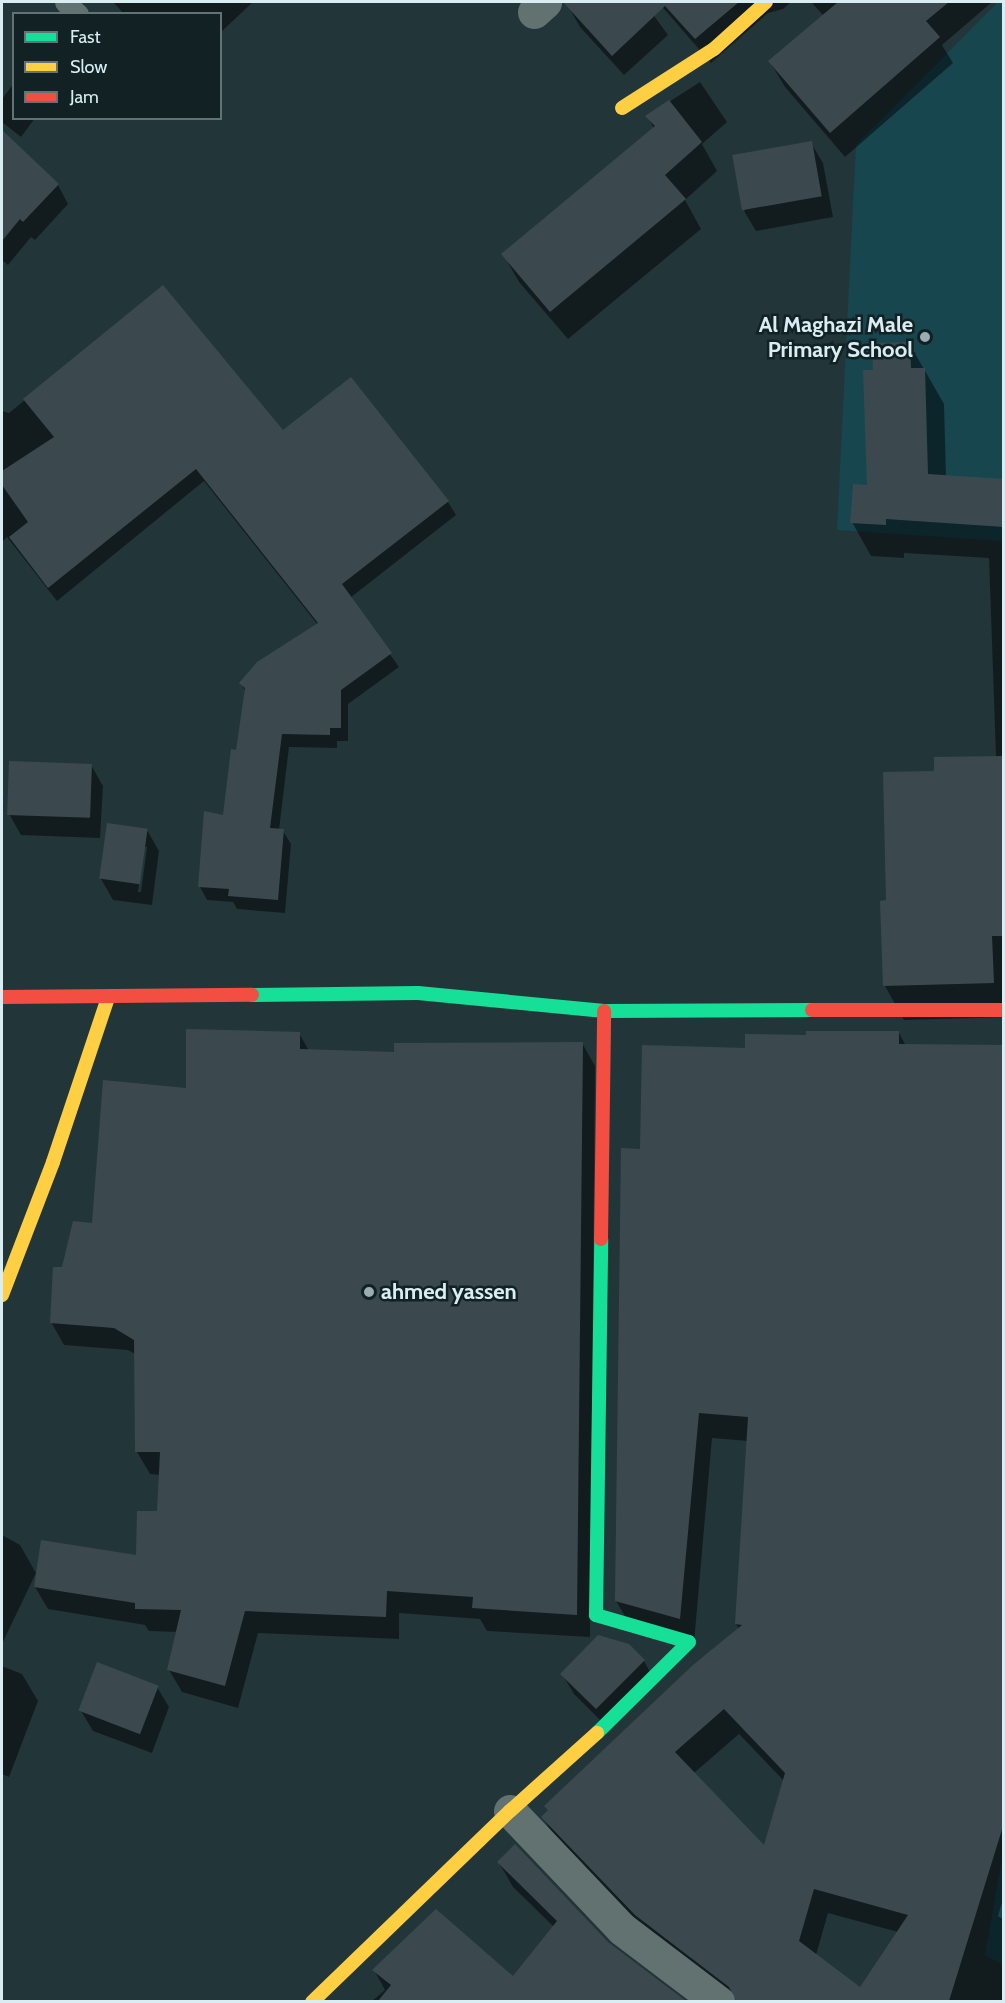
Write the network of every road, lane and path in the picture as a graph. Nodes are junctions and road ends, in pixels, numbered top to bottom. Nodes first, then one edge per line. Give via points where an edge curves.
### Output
1 (766, 2) edge
2 (622, 108) dead end
3 (2, 997) edge
4 (108, 998) junction
5 (1004, 1010) edge
6 (604, 1011) junction
7 (2, 1295) edge
8 (510, 1811) junction
9 (312, 2001) edge
10 (718, 2001) edge

1 - 2 street via 714,49
3 - 4 street
4 - 6 street via 418,993
4 - 7 street via 53,1162
5 - 6 street
6 - 8 street via 596,1615 688,1642 603,1728
8 - 9 street
8 - 10 street via 622,1929

